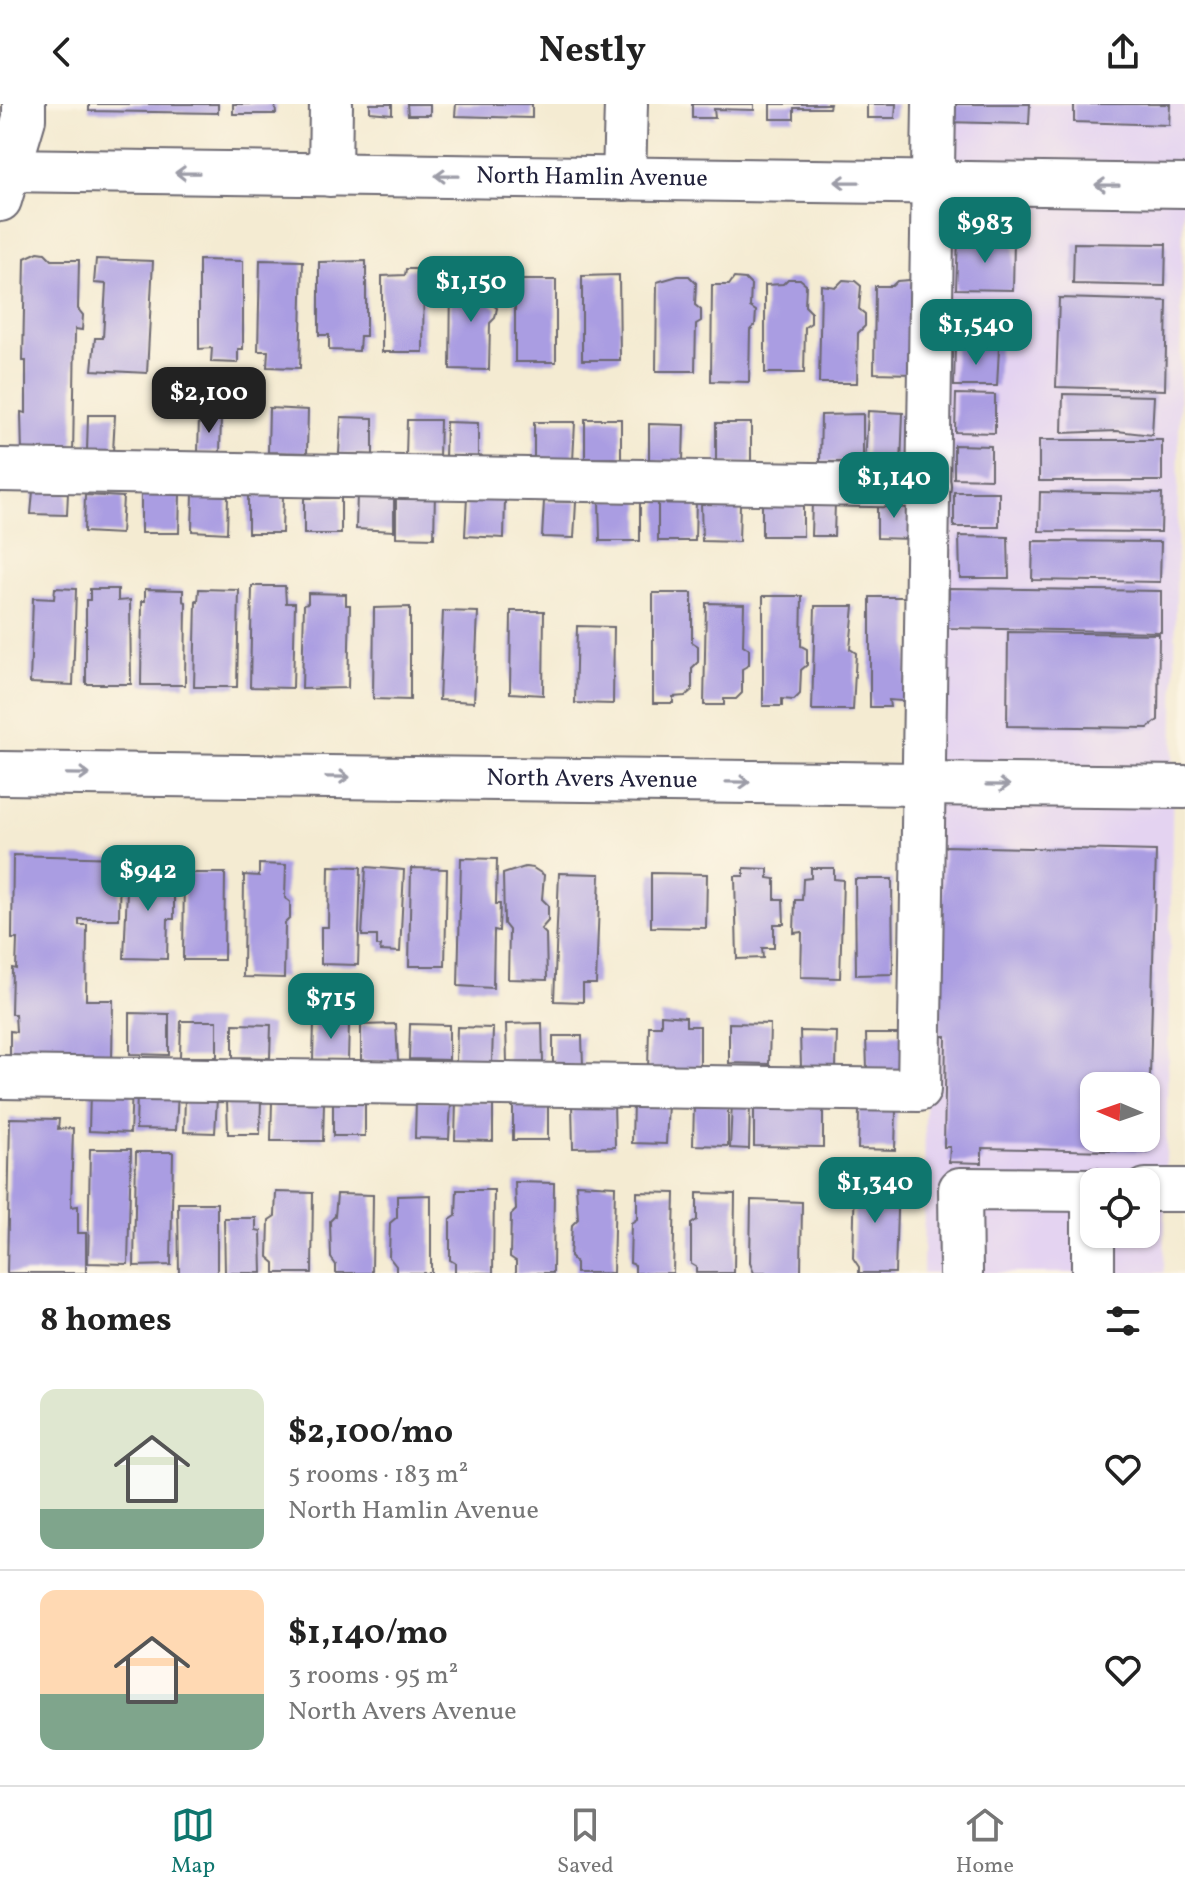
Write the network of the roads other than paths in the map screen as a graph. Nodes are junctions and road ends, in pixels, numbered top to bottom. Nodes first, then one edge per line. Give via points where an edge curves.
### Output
1 (24, 104) edge
2 (331, 104) edge
3 (626, 104) edge
4 (934, 104) edge
5 (330, 175) junction
6 (624, 179) junction
7 (3, 180) edge
8 (933, 183) junction
9 (1185, 186) edge
10 (0, 470) edge
11 (929, 486) junction
12 (0, 773) edge
13 (924, 784) junction
14 (1185, 787) edge
15 (0, 1077) edge
16 (1080, 1190) edge
17 (1160, 1190) edge
18 (1185, 1190) edge
19 (1093, 1248) edge
20 (961, 1273) edge
21 (1093, 1273) edge

1 - 7 street
2 - 5 street
3 - 6 street
4 - 8 street
6 -> 5 street, North Hamlin Avenue
5 -> 7 street, North Hamlin Avenue
8 -> 6 street, North Hamlin Avenue
9 -> 8 street, North Hamlin Avenue
8 - 11 street
10 - 11 street
11 - 13 street
12 -> 13 street, North Avers Avenue
13 -> 14 street, North Avers Avenue
13 - 15 street via 919,1090
16 - 20 street via 960,1189
17 - 18 street
19 - 21 street

